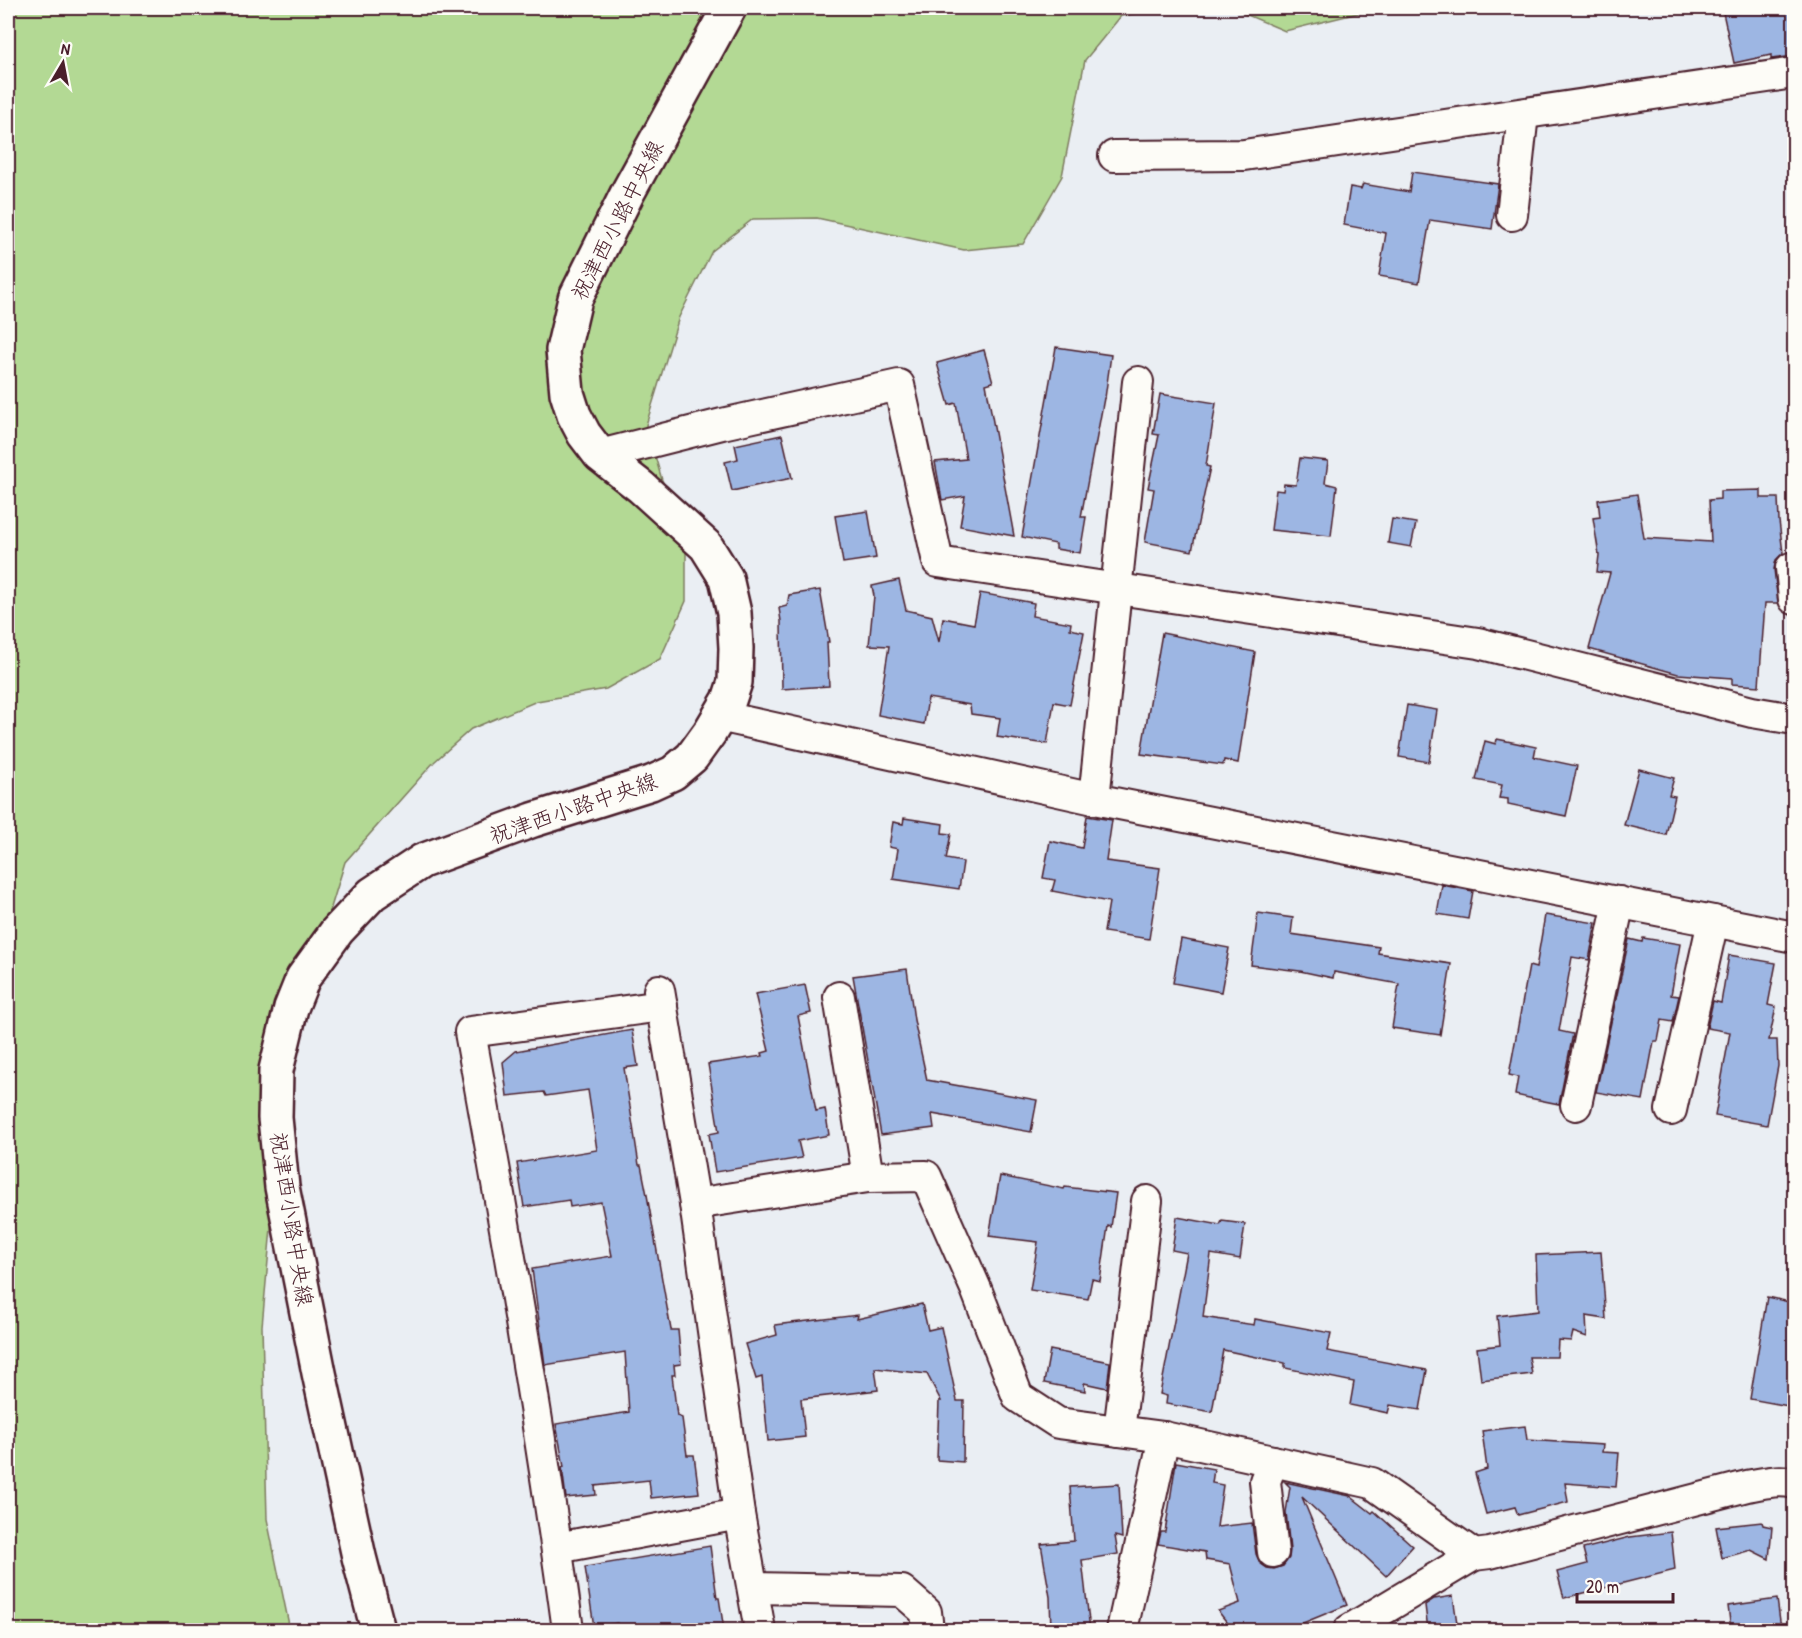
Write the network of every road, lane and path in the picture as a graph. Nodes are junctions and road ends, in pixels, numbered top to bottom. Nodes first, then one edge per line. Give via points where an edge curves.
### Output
1 (729, 8) edge
2 (1794, 73) edge
3 (1523, 114) junction
4 (1114, 156) dead end
5 (1512, 215) dead end
6 (1138, 382) dead end
7 (600, 455) junction
8 (1791, 568) dead end
9 (1118, 588) junction
10 (1794, 599) edge
11 (719, 716) junction
12 (1794, 719) edge
13 (1094, 799) junction
14 (1619, 902) junction
15 (1713, 921) junction
16 (1794, 937) edge
17 (838, 997) dead end
18 (1576, 1105) dead end
19 (1671, 1110) dead end
20 (868, 1178) junction
21 (1147, 1201) dead end
22 (695, 1204) junction
23 (1119, 1431) junction
24 (1164, 1437) junction
25 (1273, 1461) junction
26 (1794, 1484) edge
27 (740, 1514) junction
28 (557, 1548) junction
29 (1274, 1552) dead end
30 (1474, 1556) junction
31 (754, 1588) junction
32 (378, 1630) edge
33 (568, 1630) edge
34 (760, 1630) edge
35 (928, 1630) edge
36 (1122, 1630) edge
37 (1349, 1630) edge

1 - 7 main road, 祝津西小路中央線 via 628,192 575,299 563,350 567,393 584,434
2 - 3 street
3 - 4 street via 1244,155
3 - 5 street
6 - 9 street
7 - 9 street via 899,385 938,562
7 - 11 main road, 祝津西小路中央線 via 706,546 726,578 734,613 735,682
8 - 10 street
9 - 12 street via 1478,643 1752,712
9 - 13 street
11 - 13 street
11 - 32 main road, 祝津西小路中央線 via 692,757 673,773 422,861 372,894 337,931 303,978 291,1008 276,1070 275,1118 282,1187
13 - 14 street
14 - 15 street
14 - 18 street
15 - 16 street
15 - 19 street
17 - 20 street
20 - 22 street
20 - 23 street via 926,1176 1018,1397 1058,1423
21 - 23 street
22 - 27 street
22 - 28 street via 661,998 470,1032
23 - 24 street
24 - 25 street
24 - 36 street
25 - 29 street via 1265,1481
25 - 30 street via 1372,1483
26 - 30 street via 1788,1481 1747,1486
27 - 28 street
27 - 31 street
28 - 33 street
30 - 37 street
31 - 34 street
31 - 35 street via 902,1591 926,1612

